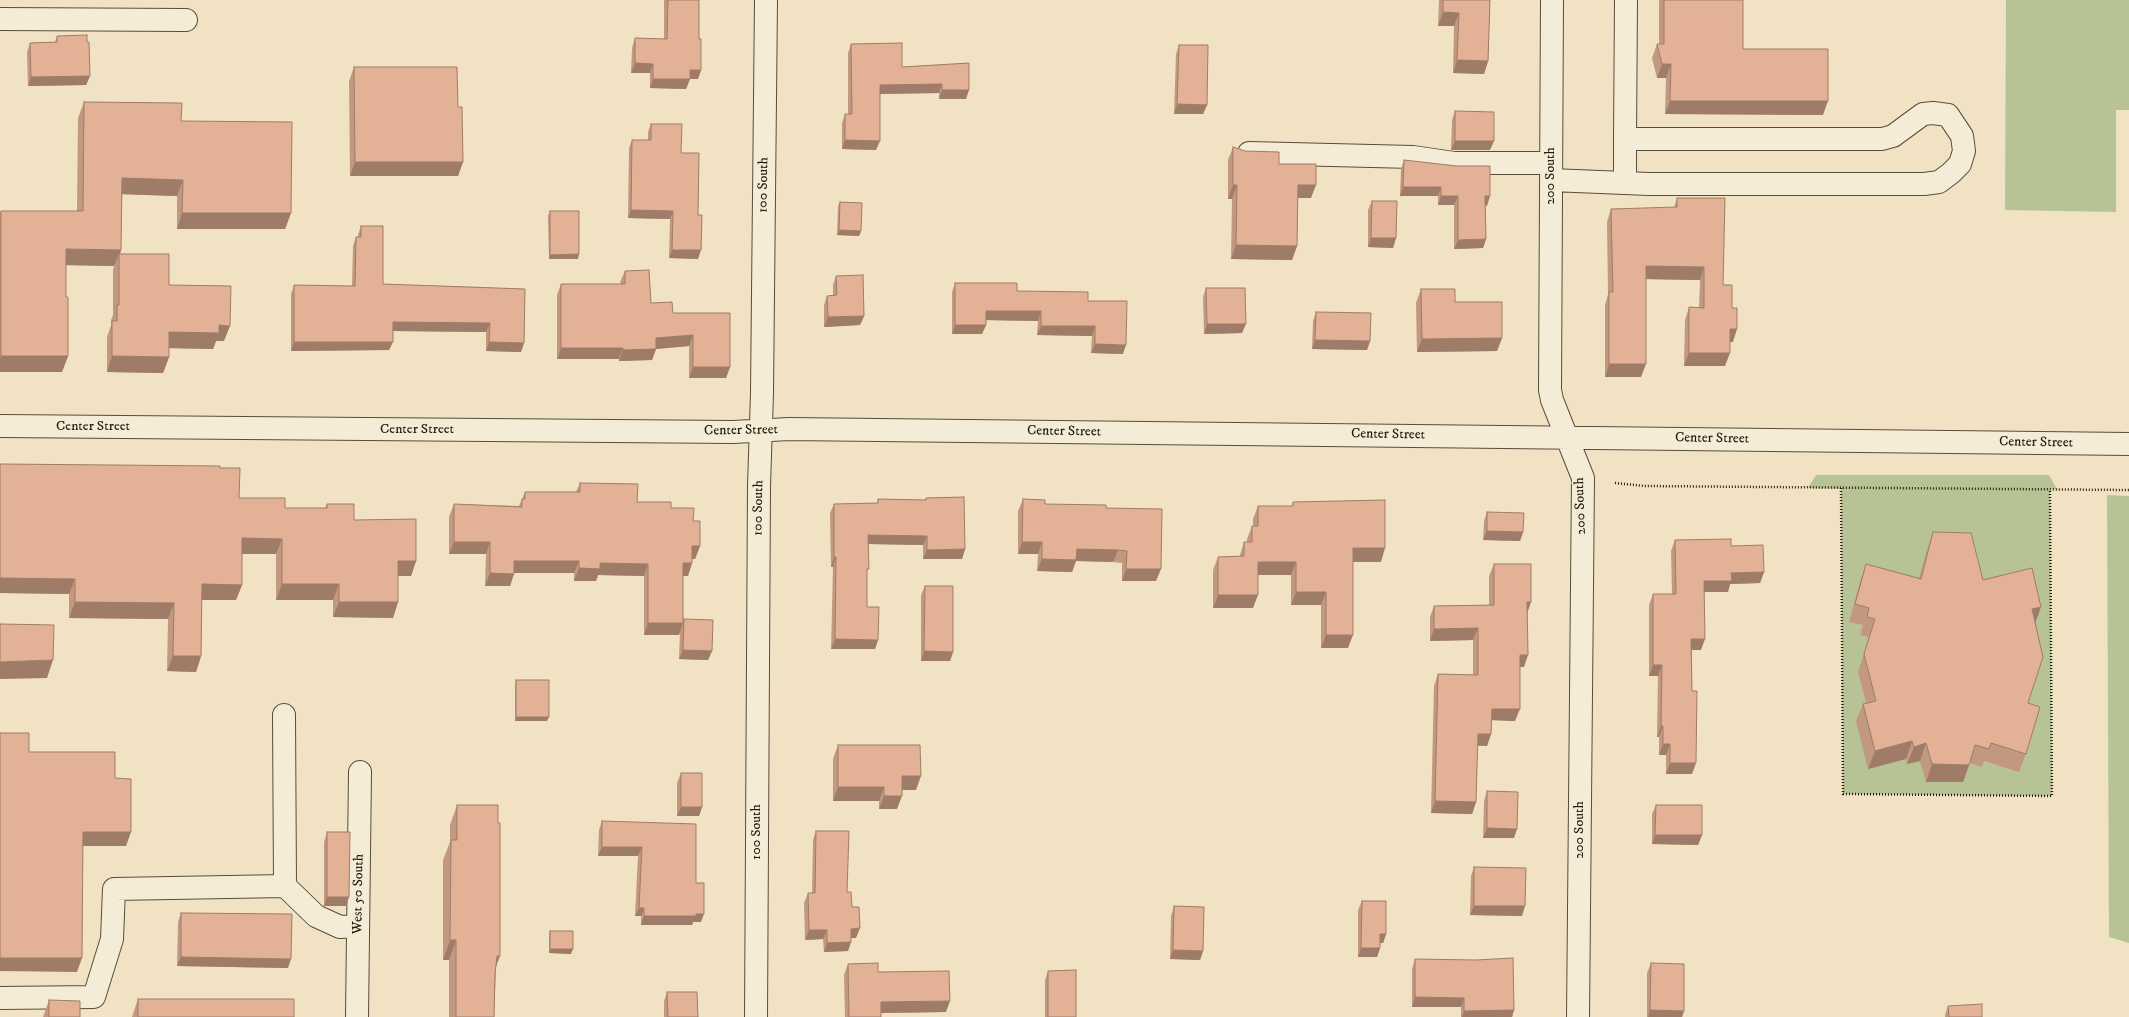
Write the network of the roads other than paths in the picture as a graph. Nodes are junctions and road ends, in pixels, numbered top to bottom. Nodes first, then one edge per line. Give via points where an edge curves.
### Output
1 (766, 0) edge
2 (1552, 0) edge
3 (1626, 0) edge
4 (0, 19) edge
5 (186, 20) dead end
6 (1625, 138) junction
7 (1240, 152) edge
8 (1551, 171) junction
9 (1625, 183) junction
10 (0, 426) edge
11 (761, 431) junction
12 (1567, 438) junction
13 (2129, 444) edge
14 (284, 715) dead end
15 (360, 772) dead end
16 (285, 886) junction
17 (358, 926) junction
18 (0, 998) edge
19 (358, 1017) edge
20 (756, 1017) edge
21 (1578, 1017) edge

1 - 11 street, 100 South
2 - 8 street, 200 South
3 - 6 street
4 - 5 street
6 - 9 street
6 - 9 street via 1882,139 1893,136 1923,114 1933,113 1948,115 1962,136 1964,151 1960,164 1952,173 1939,182 1924,184
7 - 8 street via 1413,157
8 - 9 street
8 - 12 street, 200 South via 1550,390
10 - 11 street, Center Street
11 - 12 street, Center Street via 797,429
11 - 20 street, 100 South
12 - 13 street, Center Street
12 - 21 street, 200 South via 1583,478
14 - 16 street
15 - 17 street, West 50 South
16 - 17 street via 316,916 340,927
16 - 18 street via 114,889 112,939 94,997
17 - 19 street, West 50 South

